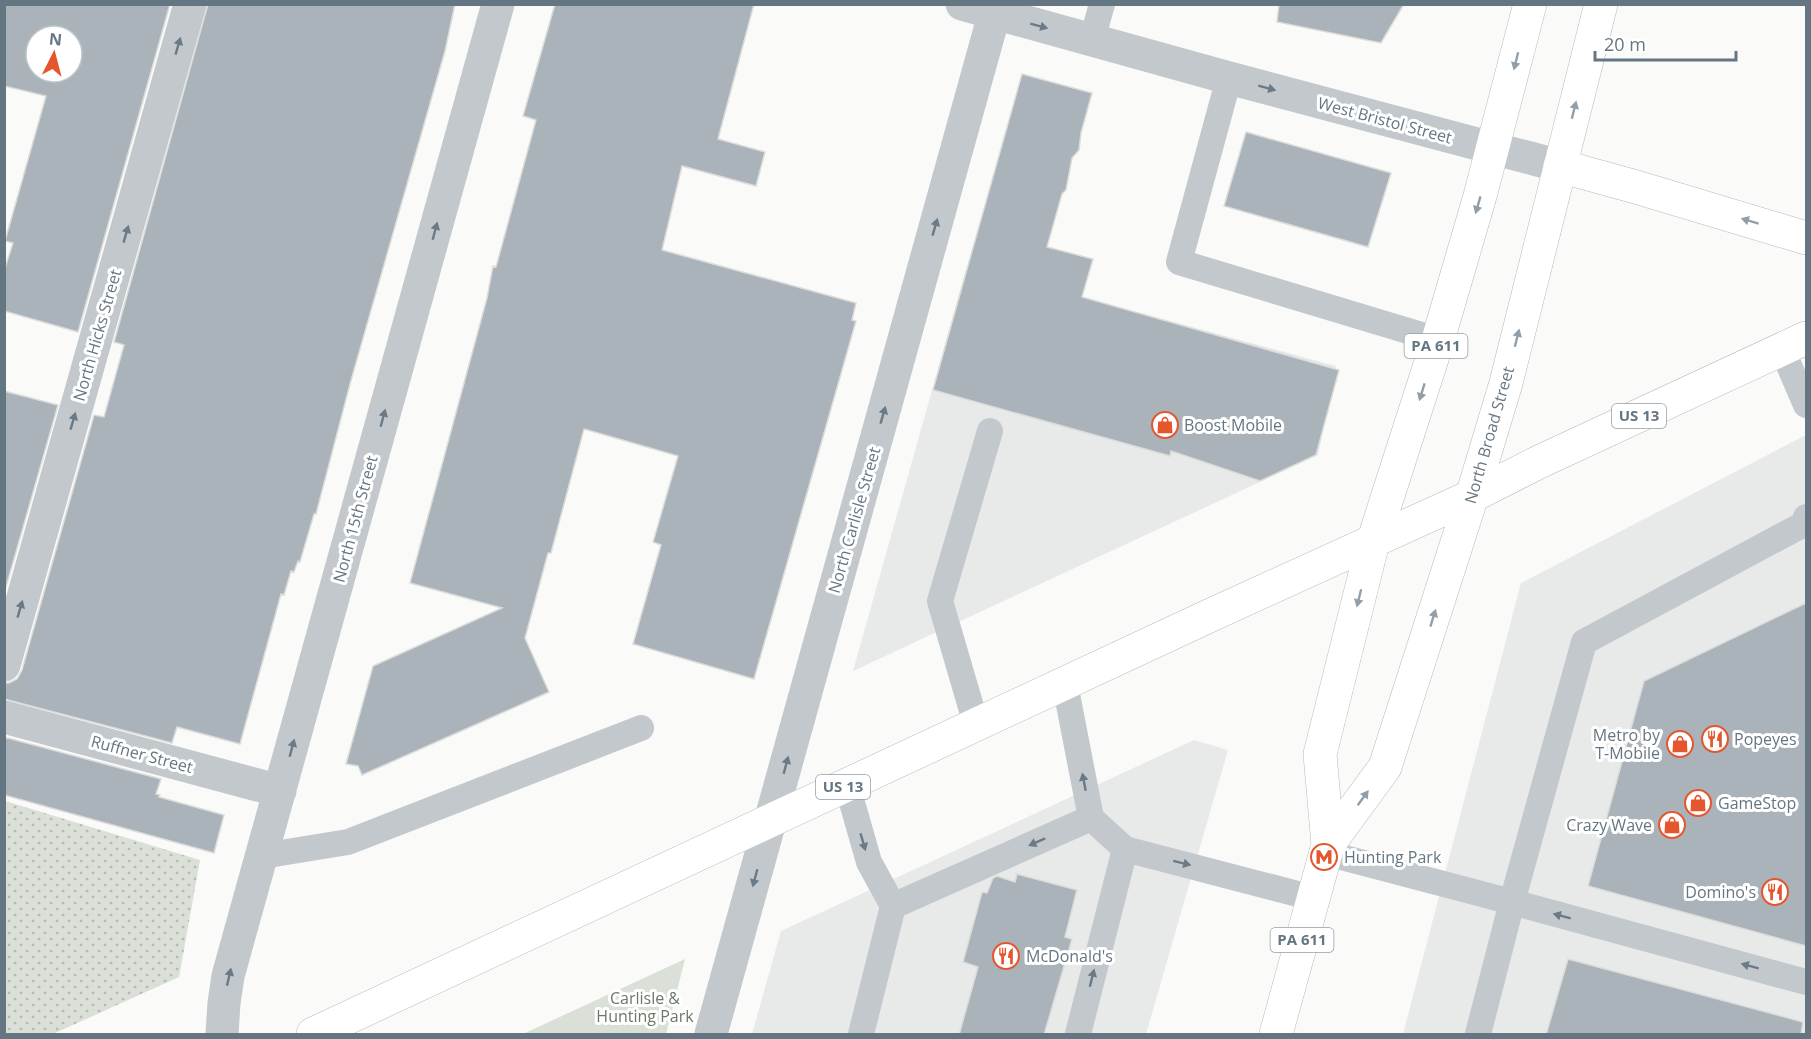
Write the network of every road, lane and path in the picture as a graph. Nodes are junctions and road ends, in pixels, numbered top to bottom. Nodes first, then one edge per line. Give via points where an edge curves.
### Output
1 (190, 4) edge
2 (498, 4) edge
3 (962, 4) edge
4 (1102, 4) edge
5 (1530, 4) edge
6 (1601, 4) edge
7 (995, 9) edge
8 (1092, 40) junction
9 (1229, 78) junction
10 (1492, 148) junction
11 (1560, 166) junction
12 (1806, 238) edge
13 (1438, 340) junction
14 (1794, 343) edge
15 (1806, 405) edge
16 (990, 431) dead end
17 (1472, 495) junction
18 (1806, 517) edge
19 (1373, 542) junction
20 (4, 665) edge
21 (1065, 684) junction
22 (4, 717) edge
23 (976, 724) junction
24 (641, 728) dead end
25 (847, 785) junction
26 (280, 791) junction
27 (1091, 818) junction
28 (770, 821) junction
29 (1125, 849) junction
30 (1327, 849) junction
31 (262, 856) junction
32 (1313, 898) junction
33 (1512, 902) junction
34 (893, 906) junction
35 (1806, 981) edge
36 (222, 1035) edge
37 (313, 1035) edge
38 (711, 1035) edge
39 (861, 1035) edge
40 (1078, 1035) edge
41 (1276, 1035) edge
42 (1478, 1035) edge

20 -> 1 street, North Hicks Street
26 -> 2 street, North 15th Street
3 - 7 street, West Bristol Street
4 - 8 lane
5 -> 10 main road, North Broad Street / PA 611
11 -> 6 main road, North Broad Street / PA 611
7 -> 8 street, West Bristol Street
28 -> 7 street, North Carlisle Street
8 - 9 street, West Bristol Street
9 -> 10 street, West Bristol Street
9 - 13 lane via 1179,262
10 - 11 street, West Bristol Street
10 -> 13 main road, North Broad Street / PA 611
12 -> 11 main road, West Bristol Street
17 -> 11 main road, North Broad Street / PA 611 via 1506,383
13 -> 19 main road, North Broad Street / PA 611
14 - 15 lane
14 - 17 main road, US 13
16 - 23 lane via 940,601
17 - 19 main road, US 13
30 -> 17 main road, North Broad Street / PA 611 via 1385,767
18 - 33 lane via 1804,524 1584,642
19 - 21 main road, US 13
19 -> 30 main road, North Broad Street / PA 611 via 1320,754
21 - 23 main road, US 13
27 -> 21 lane
22 - 26 street, Ruffner Street
23 - 25 main road, US 13
24 - 31 lane via 348,842
25 - 28 main road, US 13
25 -> 34 lane via 869,862
26 - 31 street, North 15th Street
27 - 29 lane
27 -> 34 lane
28 - 37 main road, US 13
28 -> 38 street, North Carlisle Street
29 -> 32 lane
40 -> 29 lane
30 - 32 main road, North Broad Street / PA 611
30 - 33 lane
36 -> 31 street, North 15th Street via 228,976
32 - 41 main road, North Broad Street / PA 611
35 -> 33 lane
33 - 42 lane
34 - 39 lane

